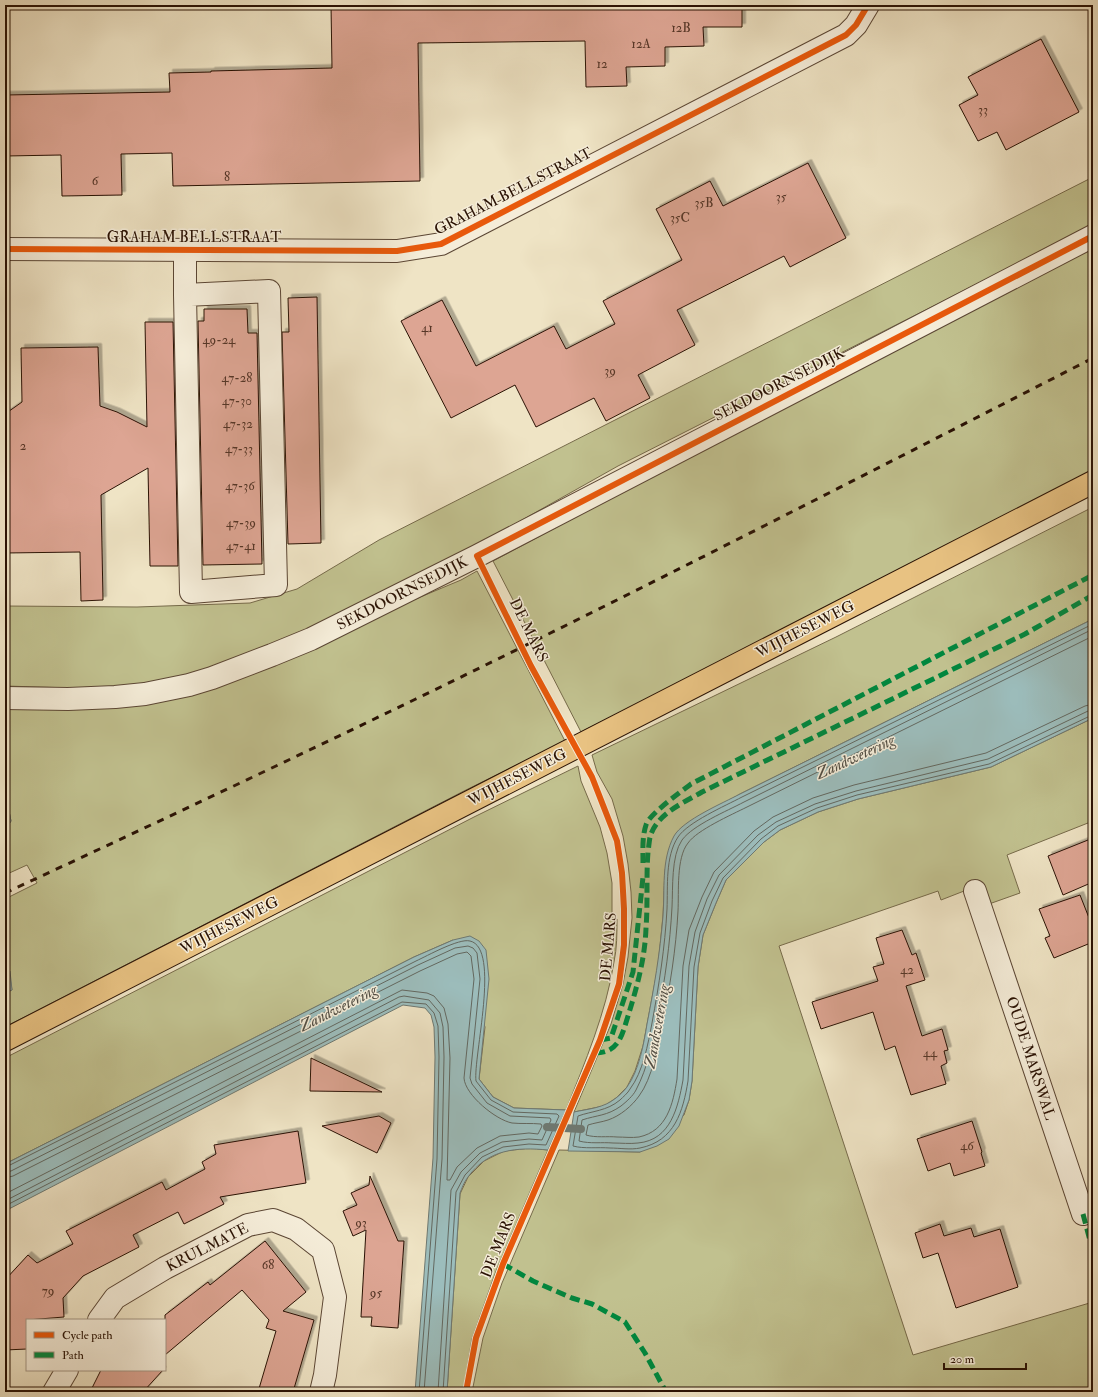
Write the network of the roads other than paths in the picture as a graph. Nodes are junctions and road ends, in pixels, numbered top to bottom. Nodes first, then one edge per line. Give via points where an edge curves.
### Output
1 (868, 5) edge
2 (1093, 236) edge
3 (5, 249) edge
4 (185, 250) junction
5 (185, 295) junction
6 (1093, 482) edge
7 (5, 698) edge
8 (975, 891) dead end
9 (5, 1040) edge
10 (1093, 1210) edge
11 (100, 1319) edge
12 (66, 1371) edge
13 (54, 1392) edge
14 (321, 1392) edge

1 - 4 street, GRAHAM BELLSTRAAT via 856,25 846,35 441,244 397,251
2 - 7 street, SEKDOORNSEDIJK via 311,640 212,678 144,694 68,700
3 - 4 street, GRAHAM BELLSTRAAT
4 - 5 street
5 - 5 street via 191,592 276,585 269,291
6 - 9 main road, WIJHESEWEG
8 - 10 street, OUDE MARSWAL via 1083,1214
11 - 14 street, KRULMATE via 115,1298 165,1268 248,1225 273,1220 296,1229 323,1250 335,1297
12 - 13 street

